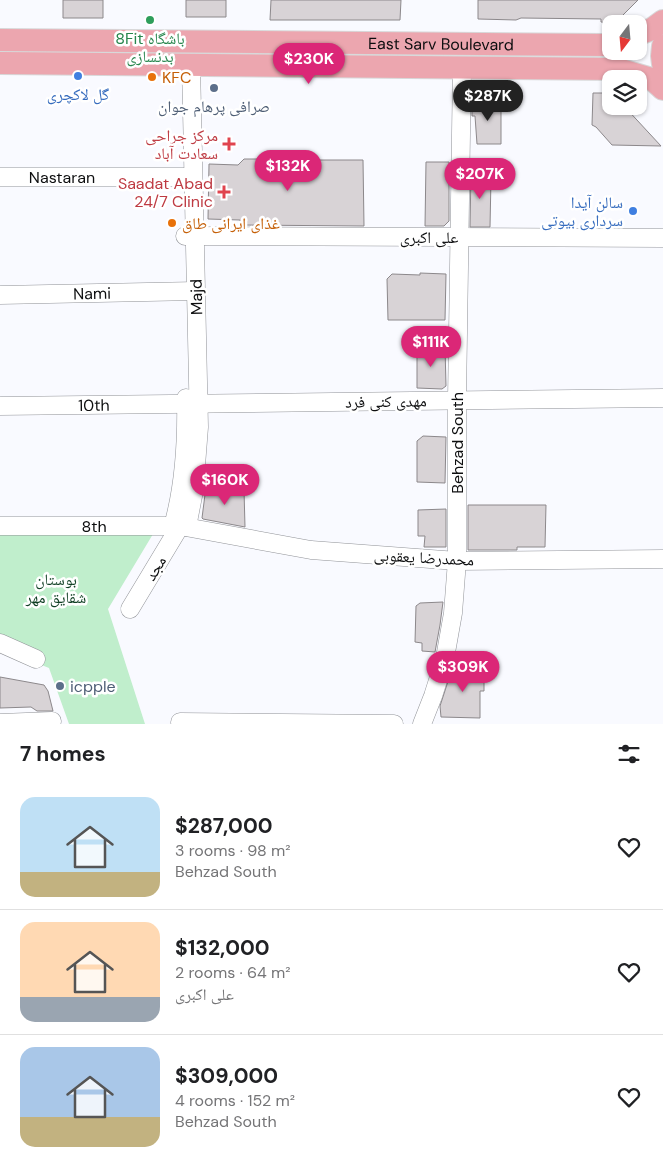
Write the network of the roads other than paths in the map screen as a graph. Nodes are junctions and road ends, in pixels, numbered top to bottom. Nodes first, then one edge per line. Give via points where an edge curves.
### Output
1 (663, 21) edge
2 (648, 31) edge
3 (0, 40) edge
4 (602, 45) edge
5 (663, 46) edge
6 (0, 64) edge
7 (663, 64) edge
8 (187, 65) junction
9 (462, 67) junction
10 (663, 89) edge
11 (0, 176) edge
12 (189, 177) junction
13 (190, 236) junction
14 (459, 237) junction
15 (663, 238) edge
16 (191, 291) junction
17 (0, 295) edge
18 (663, 398) edge
19 (457, 400) junction
20 (192, 403) junction
21 (0, 406) edge
22 (0, 526) edge
23 (180, 526) junction
24 (663, 559) edge
25 (457, 561) junction
26 (130, 609) dead end
27 (0, 642) edge
28 (36, 659) dead end
29 (52, 721) dead end
30 (180, 722) dead end
31 (0, 723) edge
32 (394, 724) edge
33 (422, 724) edge

1 - 2 main road
3 - 4 main road, East Sarv Boulevard
5 - 7 main road
6 - 8 main road, East Sarv Boulevard
8 - 9 main road, East Sarv Boulevard
8 - 12 street, Majd
9 - 10 main road, East Sarv Boulevard via 618,69 652,79
9 - 14 street, Behzad South
11 - 12 street, Nastaran
12 - 13 street, Majd
13 - 14 street, علی اکبری
13 - 16 street, Majd
14 - 15 street, علی اکبری
14 - 19 street, Behzad South
16 - 17 street, Nami
16 - 20 street, Majd
18 - 19 street, مهدی کنی فرد
19 - 20 street, مهدی کنی فرد
19 - 25 street, Behzad South
20 - 21 street, 10th
20 - 23 street, Majd via 179,505
22 - 23 street, 8th
23 - 25 street, محمدرضا یعقوبی via 312,550
23 - 26 street, مجد
24 - 25 street, محمدرضا یعقوبی
25 - 33 street, Behzad South via 446,658
27 - 28 street
29 - 31 street
30 - 32 street

